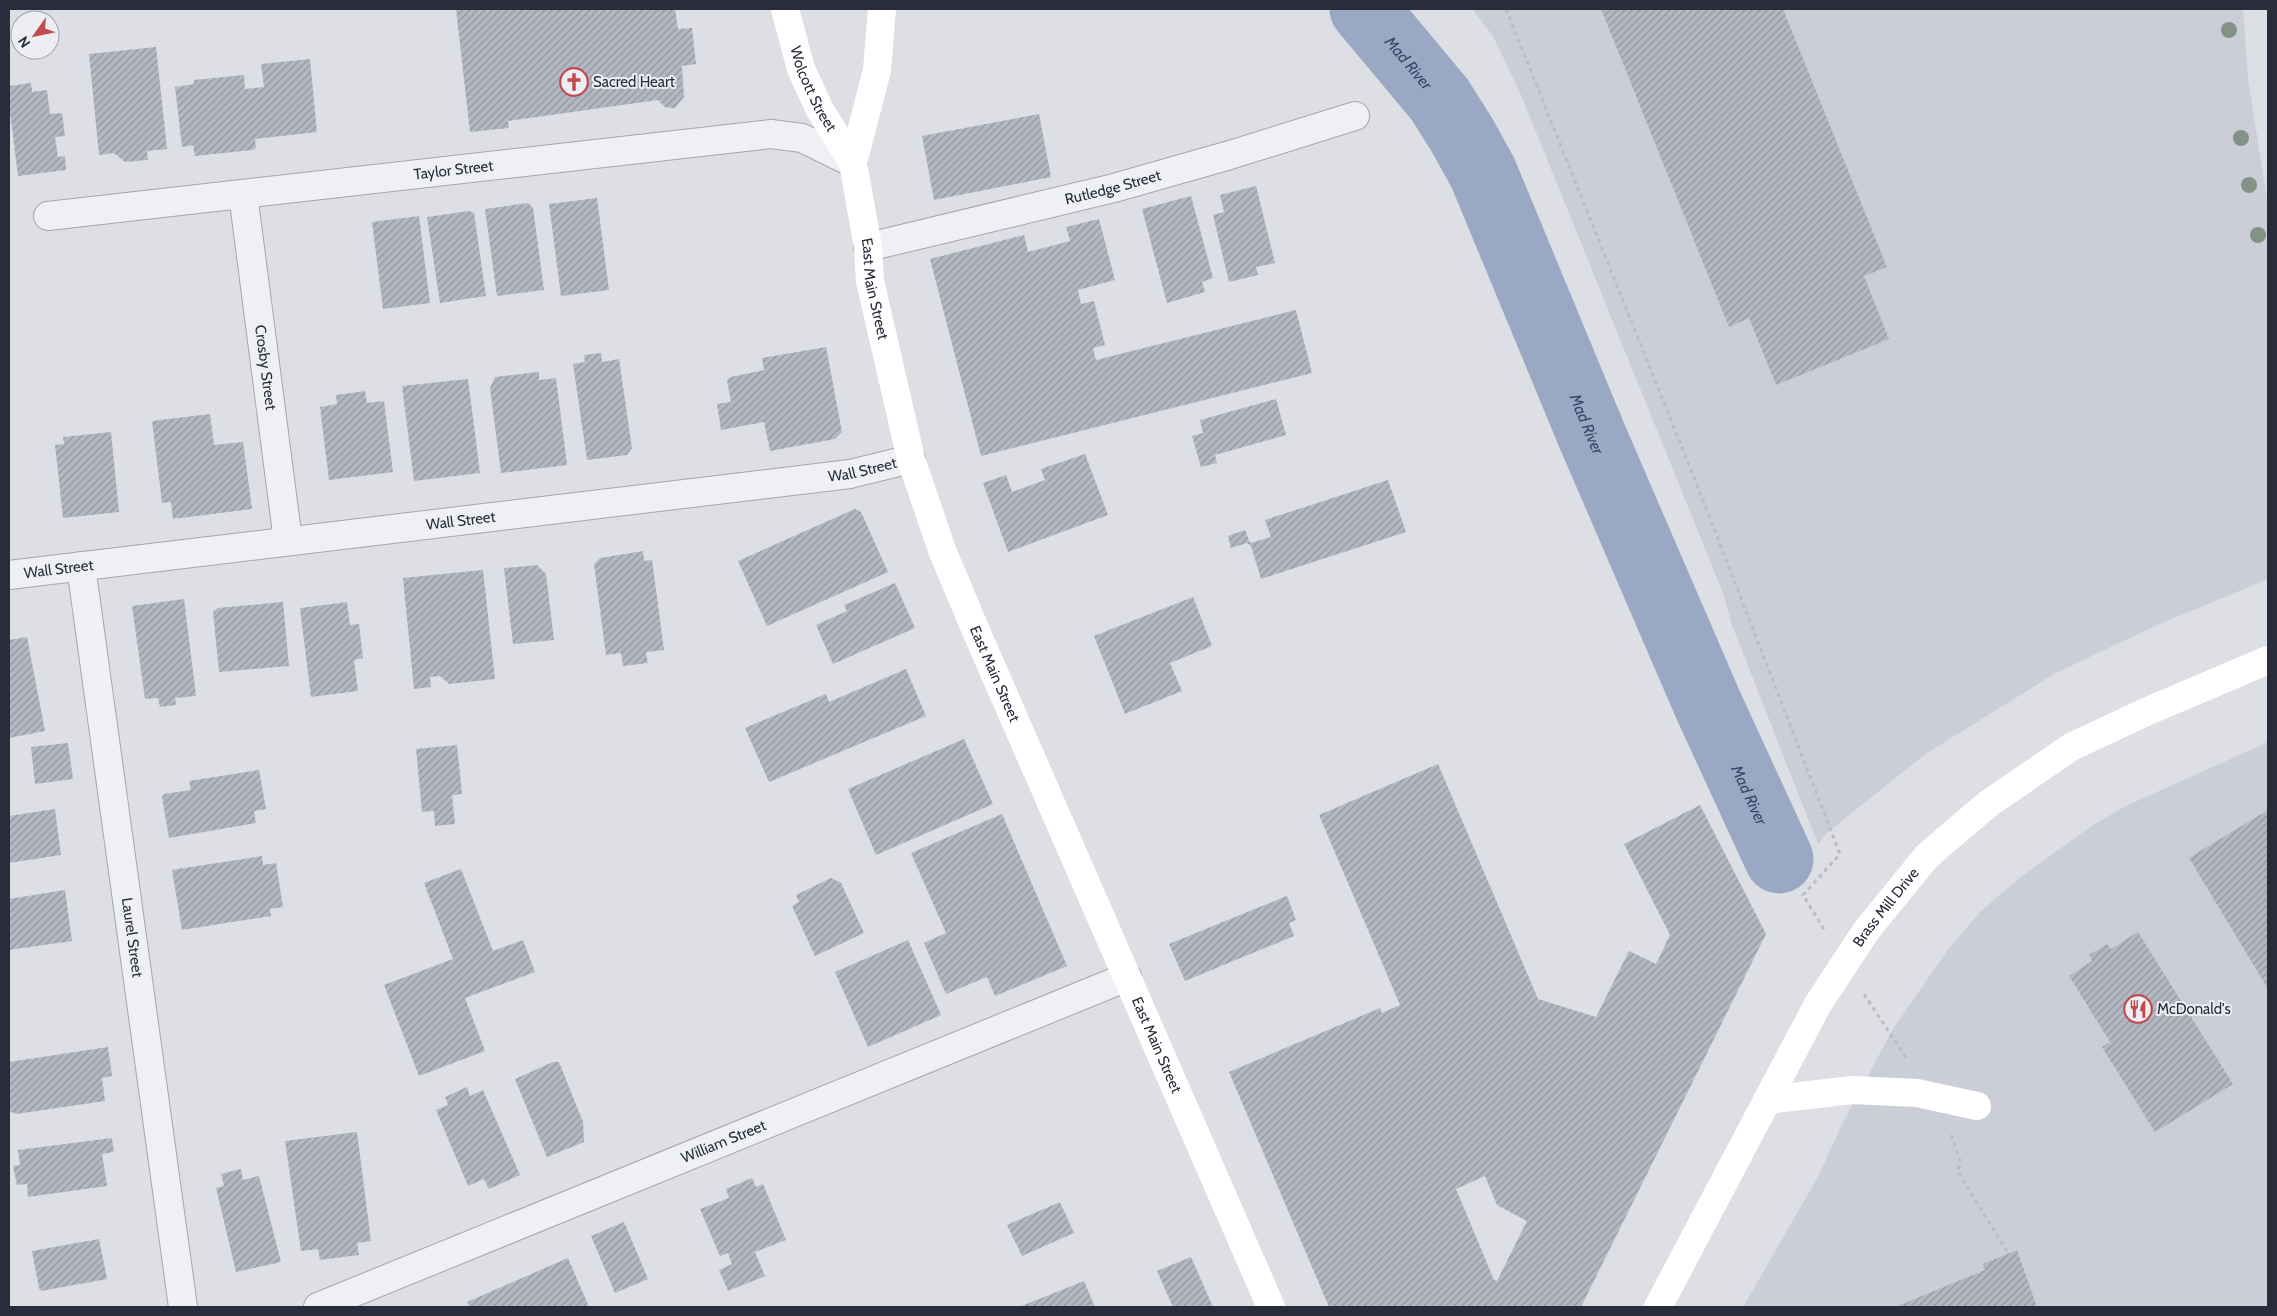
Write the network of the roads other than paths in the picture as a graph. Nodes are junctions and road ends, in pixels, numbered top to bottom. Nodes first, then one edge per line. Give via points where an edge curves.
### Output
1 (786, 9) edge
2 (882, 9) edge
3 (1356, 116) dead end
4 (853, 163) junction
5 (243, 194) junction
6 (48, 216) dead end
7 (868, 247) junction
8 (911, 459) junction
9 (288, 541) junction
10 (81, 566) junction
11 (9, 575) edge
12 (2268, 660) edge
13 (1127, 977) junction
14 (1767, 1100) junction
15 (1977, 1106) dead end
16 (183, 1307) edge
17 (318, 1307) edge
18 (1271, 1307) edge
19 (1658, 1307) edge

1 - 4 main road, Wolcott Street via 801,69 820,110
2 - 4 main road, East Main Street via 877,70
3 - 7 street, Rutledge Street via 1114,188
4 - 5 street, Taylor Street via 802,138 771,134
4 - 7 main road, East Main Street
5 - 6 street, Taylor Street
5 - 9 street, Crosby Street
7 - 8 main road, East Main Street via 875,310
8 - 9 street, Wall Street via 850,474
8 - 13 main road, East Main Street via 942,550
9 - 10 street, Wall Street
10 - 11 street, Wall Street
10 - 16 street, Laurel Street
12 - 14 main road, Brass Mill Drive via 2148,710 2071,747 2009,789 1945,840 1915,869 1866,931 1818,1004
13 - 17 street, William Street
13 - 18 main road, East Main Street
14 - 15 main road via 1852,1090 1917,1093
14 - 19 main road, Brass Mill Drive

